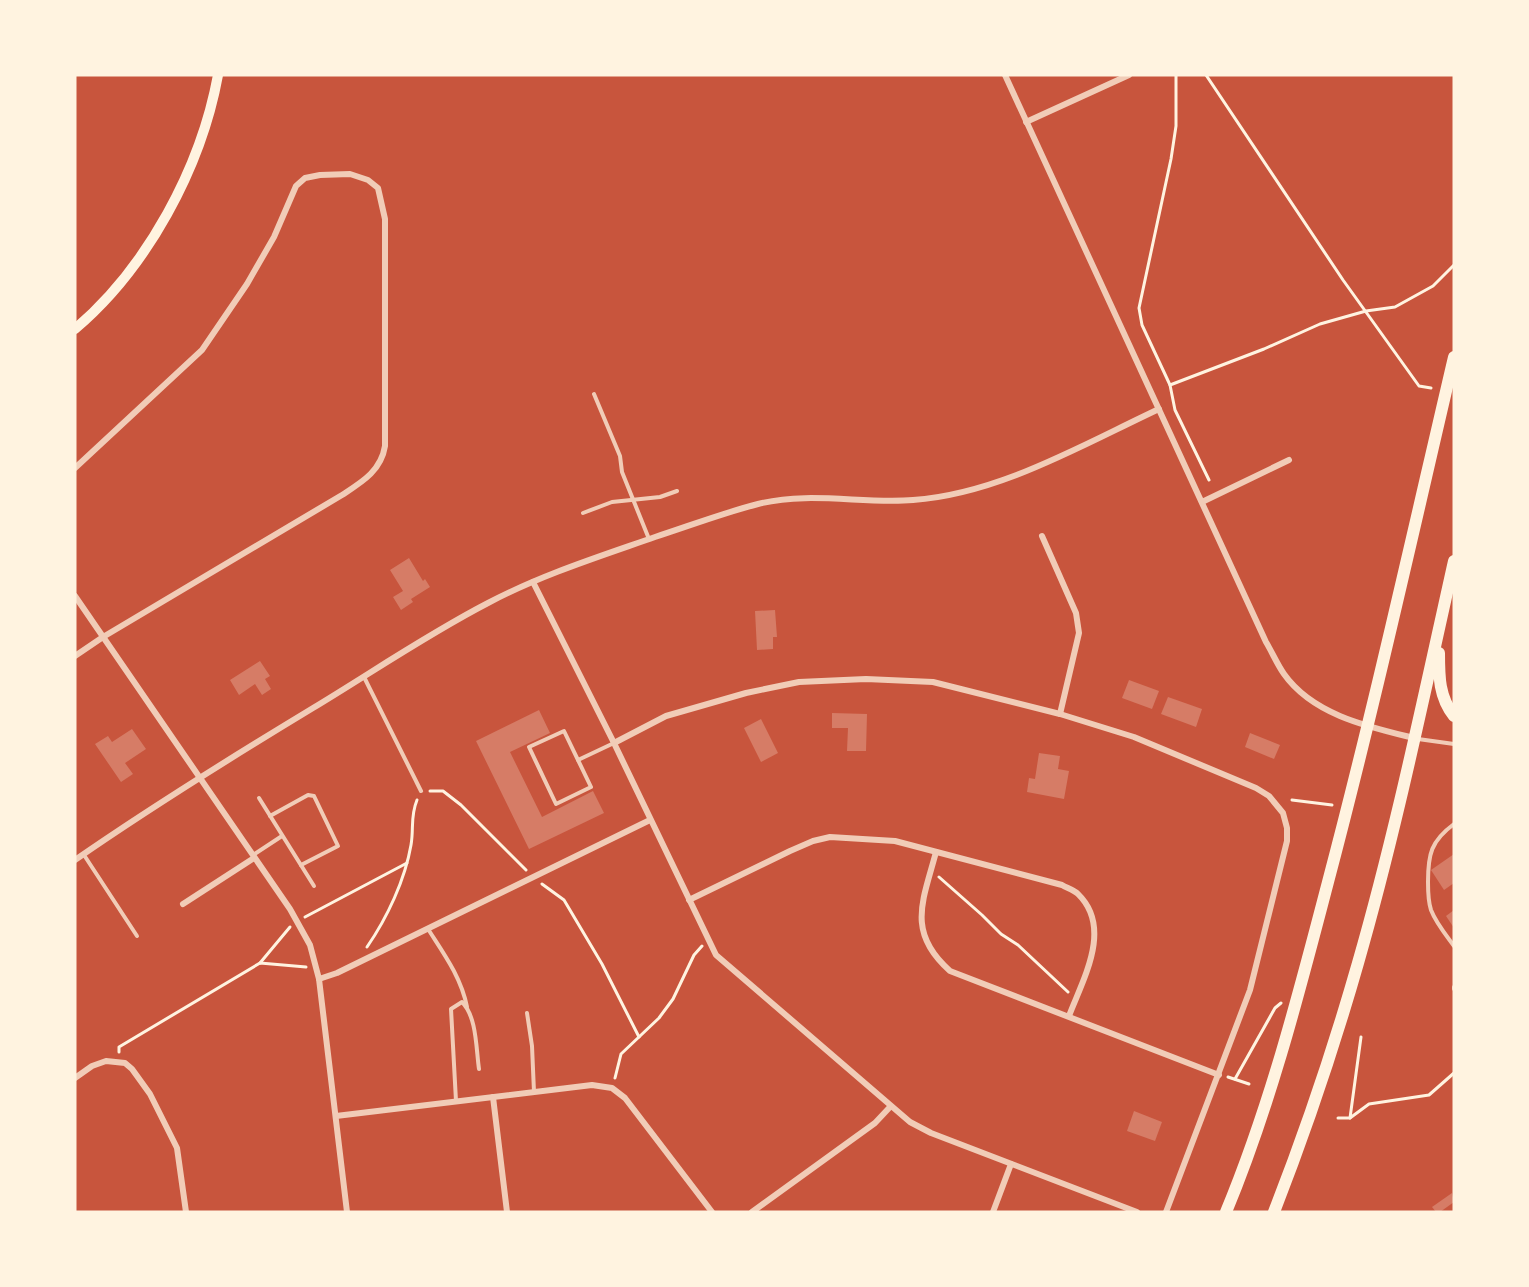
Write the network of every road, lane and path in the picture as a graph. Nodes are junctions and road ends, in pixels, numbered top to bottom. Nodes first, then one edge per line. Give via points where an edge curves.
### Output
1 (218, 75) edge
2 (1005, 75) edge
3 (1129, 75) edge
4 (1176, 75) edge
5 (1206, 75) edge
6 (1026, 122) junction
7 (1454, 265) edge
8 (1366, 311) junction
9 (75, 329) edge
10 (1454, 357) edge
11 (1170, 385) junction
12 (1431, 388) dead end
13 (594, 394) dead end
14 (1159, 409) junction
15 (1289, 460) dead end
16 (75, 468) edge
17 (1209, 480) dead end
18 (677, 491) dead end
19 (634, 501) junction
20 (1202, 502) junction
21 (584, 513) dead end
22 (1042, 536) dead end
23 (649, 540) junction
24 (1454, 561) edge
25 (533, 582) junction
26 (75, 596) edge
27 (1438, 631) junction
28 (103, 637) junction
29 (75, 656) edge
30 (364, 677) junction
31 (1060, 714) junction
32 (1454, 716) edge
33 (1368, 727) junction
34 (1414, 738) junction
35 (614, 743) junction
36 (1454, 744) edge
37 (578, 760) junction
38 (199, 777) junction
39 (421, 791) junction
40 (259, 798) dead end
41 (1292, 800) dead end
42 (1332, 805) dead end
43 (270, 816) junction
44 (650, 820) junction
45 (1454, 824) edge
46 (282, 836) junction
47 (936, 852) junction
48 (83, 854) junction
49 (253, 857) junction
50 (75, 860) edge
51 (407, 863) junction
52 (301, 865) junction
53 (931, 870) junction
54 (531, 878) junction
55 (314, 885) dead end
56 (689, 900) junction
57 (183, 904) dead end
58 (298, 921) junction
59 (428, 929) junction
60 (137, 936) dead end
61 (708, 941) junction
62 (1454, 946) edge
63 (370, 957) junction
64 (260, 963) junction
65 (308, 967) dead end
66 (319, 979) junction
67 (1076, 996) junction
68 (1281, 1003) dead end
69 (467, 1008) junction
70 (527, 1013) dead end
71 (1069, 1016) junction
72 (639, 1037) junction
73 (1361, 1037) dead end
74 (118, 1047) dead end
75 (479, 1069) dead end
76 (1454, 1073) edge
77 (1219, 1075) junction
78 (75, 1078) edge
79 (1235, 1079) junction
80 (1249, 1084) dead end
81 (612, 1088) junction
82 (534, 1092) junction
83 (493, 1097) junction
84 (456, 1102) junction
85 (890, 1107) junction
86 (336, 1116) junction
87 (1338, 1118) dead end
88 (1350, 1118) junction
89 (1011, 1164) junction
90 (186, 1212) edge
91 (347, 1212) edge
92 (507, 1212) edge
93 (712, 1212) edge
94 (752, 1212) edge
95 (993, 1212) edge
96 (1137, 1212) edge
97 (1166, 1212) edge
98 (1226, 1212) edge
99 (1274, 1212) edge

1 - 9 main road via 201,137 174,202 149,245
2 - 6 street
3 - 6 street
4 - 11 path via 1172,159 1139,308 1142,325
5 - 8 path
6 - 14 street
7 - 8 path via 1433,286 1395,307
8 - 11 path via 1320,324
8 - 12 path via 1419,386
10 - 33 main road
11 - 17 path via 1175,410
13 - 19 lane
14 - 20 street
14 - 23 street via 1012,478 980,489 911,501 777,500
15 - 20 street
16 - 28 street via 202,350 247,284 296,186 305,178 350,174 378,188 385,231 385,446 378,467 342,495
18 - 19 lane
19 - 21 lane via 612,502
19 - 23 lane
20 - 33 street via 1285,675 1314,702
22 - 31 street via 1076,613 1079,633
23 - 25 street
24 - 27 main road
25 - 30 street via 478,608
25 - 35 street
26 - 28 street
27 - 32 main road via 1440,690
27 - 34 main road
28 - 29 street
28 - 38 street
30 - 38 street
30 - 39 lane
31 - 35 street via 933,682 799,682 666,716
31 - 77 street via 1134,737 1256,788 1277,804 1286,820 1287,841 1256,968
33 - 34 street
33 - 98 main road via 1271,1084
34 - 36 lane
34 - 99 main road via 1359,962
35 - 37 lane
35 - 44 street
37 - 37 lane via 591,787 556,804 529,747 564,731
38 - 48 street
38 - 49 street
39 - 51 path via 412,813
39 - 54 path via 443,790
40 - 43 lane
41 - 42 path
43 - 46 lane
43 - 52 lane via 308,795 314,796 338,846
44 - 54 street
44 - 56 street
45 - 62 lane via 1439,837 1430,854 1428,889 1433,914
46 - 49 lane
46 - 52 lane
47 - 53 street
47 - 56 street via 895,841 830,837 790,851
47 - 67 street via 1062,885 1078,894 1095,925 1092,957
48 - 50 street
48 - 60 lane
49 - 57 street
49 - 58 street
51 - 58 path
51 - 63 path via 379,929 366,948
52 - 55 lane
53 - 67 path via 1018,945 1064,991
53 - 71 street via 920,913 925,940 935,957 950,971
54 - 59 street
54 - 72 path via 564,900
56 - 61 street
58 - 64 path
58 - 66 street via 310,945
59 - 63 street
59 - 69 lane via 463,988
61 - 72 path via 694,955 673,999
61 - 85 street via 728,968
63 - 66 street
64 - 65 path
64 - 74 path
66 - 86 street
67 - 71 street
68 - 79 path
69 - 75 lane
69 - 84 lane via 462,1002 451,1009
70 - 82 lane
71 - 77 street
72 - 81 path via 621,1054
73 - 88 path
76 - 88 path via 1429,1095 1369,1104
77 - 79 path
77 - 97 street
78 - 90 street via 106,1060 125,1063 132,1069 150,1094 177,1148
79 - 80 path
81 - 82 street via 592,1086
81 - 93 street via 625,1098
82 - 83 street
83 - 84 street
83 - 92 street
84 - 86 street
85 - 89 street via 931,1133
85 - 94 street via 875,1123
86 - 91 street
87 - 88 path
89 - 95 street
89 - 96 street

